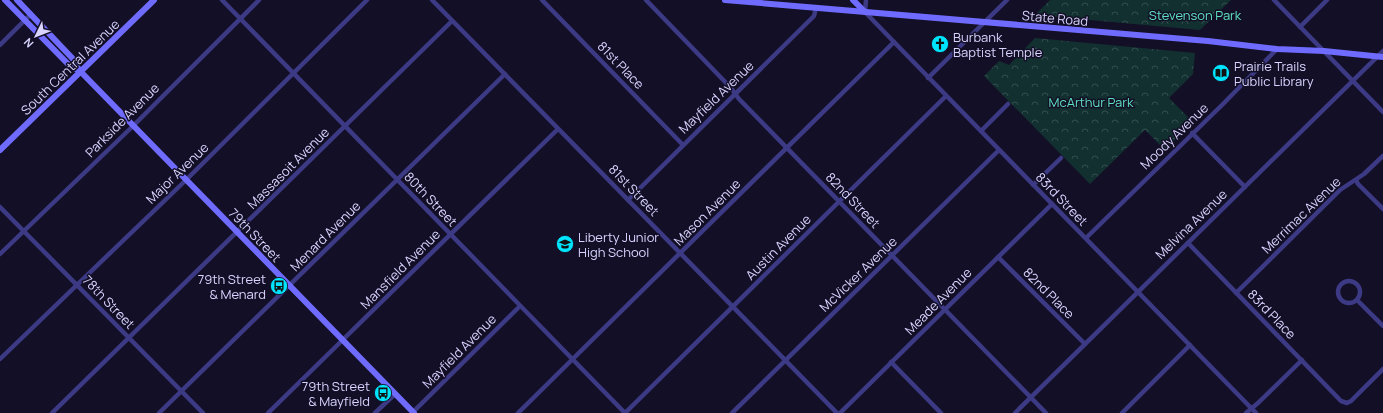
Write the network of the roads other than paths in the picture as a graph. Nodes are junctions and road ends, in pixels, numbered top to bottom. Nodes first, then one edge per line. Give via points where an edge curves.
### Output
1 (5, 0) edge
2 (17, 0) edge
3 (154, 0) edge
4 (222, 0) edge
5 (259, 0) edge
6 (367, 0) edge
7 (432, 0) edge
8 (542, 0) edge
9 (646, 0) edge
10 (725, 0) edge
11 (853, 0) edge
12 (866, 0) edge
13 (1007, 0) edge
14 (1274, 0) edge
15 (1327, 0) edge
16 (741, 1) edge
17 (816, 8) junction
18 (864, 12) junction
19 (31, 14) junction
20 (240, 19) junction
21 (25, 20) junction
22 (452, 21) junction
23 (984, 23) junction
24 (1300, 27) junction
25 (894, 42) junction
26 (0, 44) edge
27 (1277, 49) junction
28 (1324, 51) junction
29 (1383, 51) edge
30 (1380, 57) edge
31 (81, 72) junction
32 (293, 73) junction
33 (505, 74) junction
34 (928, 78) junction
35 (1353, 81) junction
36 (736, 93) junction
37 (946, 96) junction
38 (1008, 104) dead end
39 (1383, 112) edge
40 (133, 126) junction
41 (346, 126) junction
42 (558, 129) junction
43 (981, 131) junction
44 (1192, 133) junction
45 (683, 145) junction
46 (787, 148) junction
47 (0, 150) edge
48 (999, 150) junction
49 (1383, 156) edge
50 (1061, 158) dead end
51 (186, 180) junction
52 (398, 180) junction
53 (1356, 180) junction
54 (1033, 185) junction
55 (1245, 187) junction
56 (628, 200) junction
57 (839, 202) junction
58 (1052, 204) junction
59 (0, 207) edge
60 (1383, 210) edge
61 (24, 231) junction
62 (237, 233) junction
63 (450, 234) junction
64 (1086, 238) junction
65 (1188, 243) junction
66 (680, 253) junction
67 (0, 254) edge
68 (892, 256) junction
69 (998, 257) junction
70 (77, 284) junction
71 (290, 286) junction
72 (1138, 292) junction
73 (1236, 293) junction
74 (1357, 300) junction
75 (520, 306) junction
76 (733, 307) junction
77 (945, 310) junction
78 (1383, 326) edge
79 (129, 338) junction
80 (342, 340) junction
81 (1085, 344) junction
82 (1190, 345) junction
83 (0, 359) edge
84 (573, 360) junction
85 (785, 360) junction
86 (1302, 360) junction
87 (891, 362) junction
88 (1383, 369) edge
89 (181, 392) junction
90 (395, 394) junction
91 (1031, 397) junction
92 (1252, 408) junction
93 (52, 413) edge
94 (159, 413) edge
95 (202, 413) edge
96 (268, 413) edge
97 (375, 413) edge
98 (413, 413) edge
99 (518, 413) edge
100 (625, 413) edge
101 (732, 413) edge
102 (837, 413) edge
103 (840, 413) edge
104 (941, 413) edge
105 (1015, 413) edge
106 (1046, 413) edge
107 (1122, 413) edge
108 (1246, 413) edge
109 (1256, 413) edge

1 - 21 street, 79th Street
2 - 19 street, 79th Street
3 - 31 street, South Central Avenue
4 - 20 street, 80th Street
5 - 20 street, Parkside Avenue
6 - 32 street, Major Avenue
7 - 22 street, 81st Street
8 - 45 street, 81st Place
9 - 36 street, 82nd Street
10 - 16 street, State Road
11 - 18 street, 83rd Street
12 - 18 street
13 - 23 street
14 - 24 street
15 - 24 street
16 - 17 street, State Road
17 - 18 street, State Road
17 - 36 street, Mayfield Avenue via 814,16
18 - 23 street, State Road
18 - 25 street, 83rd Street
19 - 21 street
19 - 31 street, 79th Street via 74,60
20 - 32 street, 80th Street
20 - 40 street, Parkside Avenue
21 - 26 street
21 - 31 street, 79th Street via 69,65
22 - 33 street, 81st Street
22 - 41 street, Massasoit Avenue
23 - 27 street, State Road
23 - 34 street
24 - 28 street
25 - 34 street, 83rd Street
25 - 46 street, Mason Avenue
27 - 28 street, State Road
27 - 44 street, Moody Avenue
28 - 30 street, State Road
28 - 35 street
29 - 30 street, Melvina Avenue
30 - 35 street, Melvina Avenue
31 - 40 street, 79th Street
31 - 47 street, South Central Avenue
32 - 41 street, 80th Street
32 - 51 street, Major Avenue
33 - 42 street, 81st Street
33 - 52 street, Menard Avenue
34 - 37 street, 83rd Street
35 - 39 street
35 - 55 street, Melvina Avenue
36 - 45 street, Mayfield Avenue
36 - 46 street, 82nd Street
37 - 43 street, 83rd Street
37 - 57 street, Austin Avenue
38 - 43 street
40 - 51 street, 79th Street
40 - 61 street, Parkside Avenue
41 - 52 street, 80th Street
41 - 62 street, Massasoit Avenue
42 - 56 street, 81st Street
42 - 63 street, Mansfield Avenue
43 - 48 street, 83rd Street
44 - 55 street
44 - 64 street, Moody Avenue
45 - 56 street, Mayfield Avenue
46 - 57 street, 82nd Street
46 - 66 street, Mason Avenue
48 - 54 street, 83rd Street
48 - 68 street, McVicker Avenue
49 - 53 street, Merrimac Avenue
50 - 54 street
51 - 62 street, 79th Street
51 - 70 street, Major Avenue
52 - 63 street, 80th Street
52 - 71 street, Menard Avenue
53 - 60 street
53 - 73 street, Merrimac Avenue via 1340,190
54 - 58 street, 83rd Street
55 - 65 street, Melvina Avenue
56 - 66 street, 81st Street
57 - 68 street, 82nd Street
57 - 76 street, Austin Avenue
58 - 64 street, 83rd Street
58 - 69 street, Meade Avenue
59 - 61 street, 78th Street
61 - 67 street, Parkside Avenue
61 - 70 street, 78th Street
62 - 71 street, 79th Street
62 - 79 street, Massasoit Avenue
63 - 75 street, 80th Street
63 - 80 street, Mansfield Avenue
64 - 72 street, 83rd Street
65 - 72 street, Melvina Avenue
65 - 73 street, 83rd Place
66 - 76 street, 81st Street
66 - 84 street, Mason Avenue
68 - 77 street, 82nd Street
68 - 85 street, McVicker Avenue
69 - 77 street, Meade Avenue
69 - 81 street, 82nd Place
70 - 79 street, 78th Street
70 - 83 street, Major Avenue
71 - 80 street, 79th Street
71 - 89 street, Menard Avenue
72 - 81 street, Melvina Avenue
72 - 82 street, 83rd Street
73 - 86 street, 83rd Place
74 - 74 street via 1360,291 1355,282 1349,280 1340,284 1338,294 1341,300 1348,303
74 - 78 street
75 - 84 street, 80th Street
75 - 98 street, Mayfield Avenue
76 - 85 street, 81st Street
76 - 100 street, Austin Avenue
77 - 87 street, Meade Avenue
77 - 91 street, 82nd Street
79 - 89 street, 78th Street
79 - 93 street, Massasoit Avenue
80 - 90 street, 79th Street
80 - 96 street, Mansfield Avenue
81 - 91 street, Melvina Avenue
82 - 92 street, 83rd Street
82 - 107 street
84 - 99 street, Mason Avenue
84 - 100 street, 80th Street
85 - 101 street, McVicker Avenue
85 - 102 street, 81st Street
86 - 88 street, 83rd Place via 1341,401 1347,403
86 - 92 street
87 - 103 street, Meade Avenue
87 - 104 street
89 - 94 street, Menard Avenue
89 - 95 street, 78th Street
90 - 97 street
90 - 98 street, 79th Street
91 - 105 street, Melvina Avenue
91 - 106 street, 82nd Street
92 - 108 street
92 - 109 street, 83rd Street

